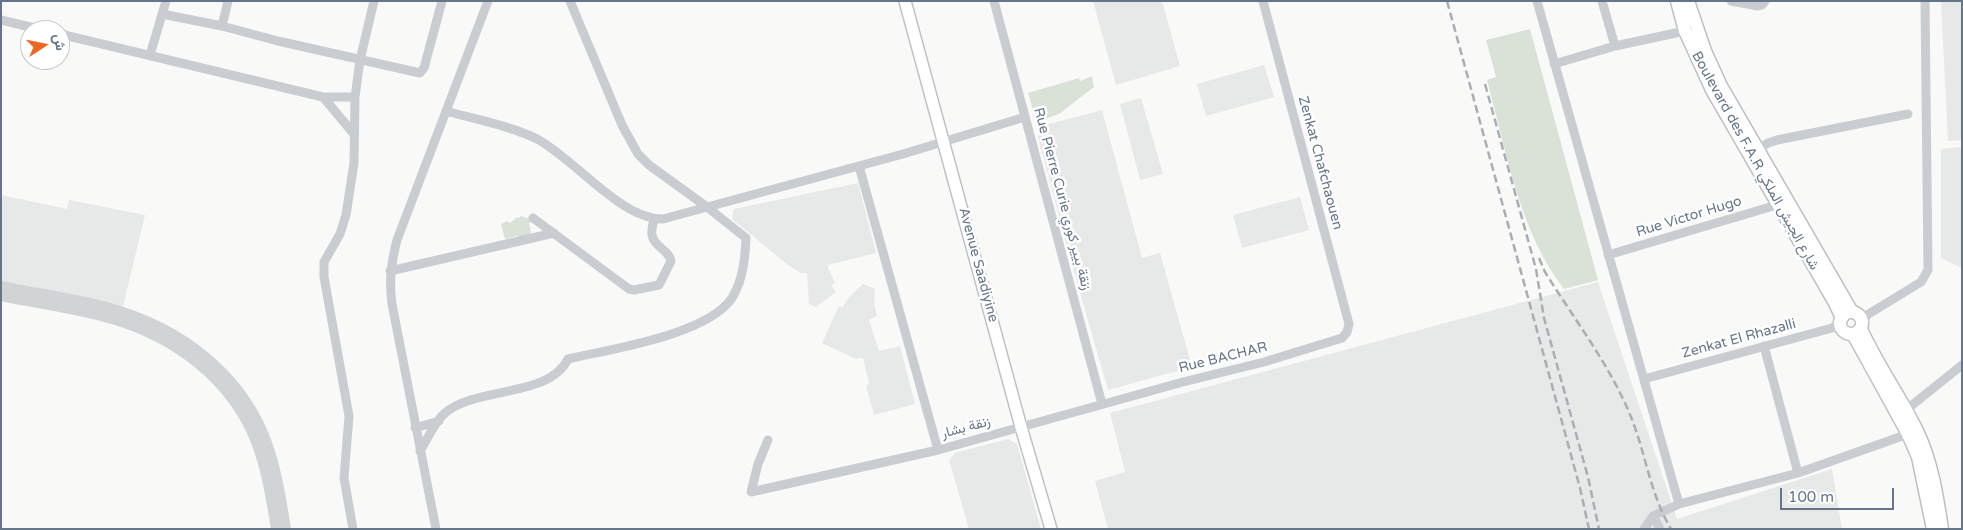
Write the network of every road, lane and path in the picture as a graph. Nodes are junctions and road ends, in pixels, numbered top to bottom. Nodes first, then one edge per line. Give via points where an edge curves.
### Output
1 (166, 1) edge
2 (228, 1) edge
3 (374, 1) edge
4 (442, 1) edge
5 (488, 1) edge
6 (570, 1) edge
7 (906, 1) edge
8 (994, 1) edge
9 (1263, 1) edge
10 (1537, 1) edge
11 (1602, 1) edge
12 (1676, 1) edge
13 (1688, 1) edge
14 (1731, 1) edge
15 (1765, 1) edge
16 (1925, 1) edge
17 (162, 14) junction
18 (1, 20) edge
19 (20, 25) edge
20 (222, 26) junction
21 (1685, 30) junction
22 (70, 36) edge
23 (1615, 46) junction
24 (150, 55) junction
25 (360, 60) junction
26 (1554, 64) junction
27 (323, 97) junction
28 (355, 97) junction
29 (446, 111) junction
30 (1908, 114) dead end
31 (1026, 117) junction
32 (354, 134) junction
33 (944, 142) junction
34 (1758, 150) junction
35 (859, 166) junction
36 (1776, 203) junction
37 (707, 207) junction
38 (534, 218) dead end
39 (654, 219) junction
40 (554, 233) junction
41 (1608, 255) junction
42 (390, 271) junction
43 (1854, 321) junction
44 (1347, 332) joint
45 (1764, 346) junction
46 (1962, 365) edge
47 (1644, 379) junction
48 (1102, 404) junction
49 (1906, 410) junction
50 (439, 421) junction
51 (1021, 427) junction
52 (415, 428) junction
53 (1908, 434) junction
54 (768, 440) dead end
55 (938, 450) junction
56 (420, 451) junction
57 (1798, 473) junction
58 (1678, 504) junction
59 (1653, 516) junction
60 (353, 529) edge
61 (436, 529) edge
62 (1051, 529) edge
63 (1644, 529) edge
64 (1660, 529) edge
65 (1933, 529) edge
66 (1942, 529) edge

1 - 17 street
2 - 20 street
3 - 25 street
4 - 25 street via 422,71 418,73
5 - 29 street
6 - 37 street via 634,148 649,166
7 - 33 main road, Avenue Saadiyine
8 - 31 street, Rue Pierre Curie زنقة بيير كوري
9 - 44 street, Zenkat Chafchaouen via 1349,324
10 - 26 street
11 - 23 street
12 - 21 main road, Boulevard des F.A.R شارع الجيش الملكي
13 - 34 main road, Boulevard des F.A.R شارع الجيش الملكي via 1721,86
14 - 15 street via 1758,6
16 - 43 street, Zenkat El Rhazalli via 1928,270 1922,282
17 - 20 street
17 - 24 street
18 - 19 street
20 - 25 street
21 - 23 street
21 - 36 main road, Boulevard des F.A.R شارع الجيش الملكي via 1712,90
22 - 24 street
23 - 26 street
24 - 27 street
25 - 28 street
26 - 41 street
27 - 28 street
27 - 32 street
28 - 32 street
29 - 39 street via 536,138 621,203
29 - 42 street via 397,240
30 - 34 street via 1777,140
31 - 33 street
31 - 48 street, Rue Pierre Curie زنقة بيير كوري
32 - 60 street via 354,163 346,215 340,234 324,262 324,278 349,416 344,478
33 - 35 street
33 - 51 main road, Avenue Saadiyine
34 - 43 main road, Boulevard des F.A.R شارع الجيش الملكي
35 - 37 street
35 - 55 street
36 - 41 street, Rue Victor Hugo
36 - 43 main road, Boulevard des F.A.R شارع الجيش الملكي via 1835,303
37 - 39 street
37 - 50 street via 746,238 740,282 719,311 694,326 644,342 568,359 544,382 462,404 444,413
38 - 40 street
39 - 40 street via 652,236 671,261 659,285 634,290
40 - 42 street
41 - 47 street
42 - 52 street via 392,304
43 - 45 street, Zenkat El Rhazalli
43 - 49 main road, Boulevard des F.A.R شارع الجيش الملكي
43 - 53 main road, Boulevard des F.A.R شارع الجيش الملكي
44 - 48 street, Rue BACHAR via 1336,341
45 - 47 street, Zenkat El Rhazalli
45 - 57 street
46 - 49 street
47 - 58 street
48 - 51 street, زنقة بشار
49 - 66 main road, Boulevard des F.A.R شارع الجيش الملكي via 1927,456
50 - 52 street
50 - 56 street
51 - 55 street, زنقة بشار
51 - 62 main road, Avenue Saadiyine
52 - 56 street
53 - 57 street
53 - 65 main road, Boulevard des F.A.R شارع الجيش الملكي via 1918,457
54 - 55 street, زنقة بشار via 751,492
56 - 61 street
57 - 58 street
58 - 59 street
59 - 63 street
59 - 64 street

